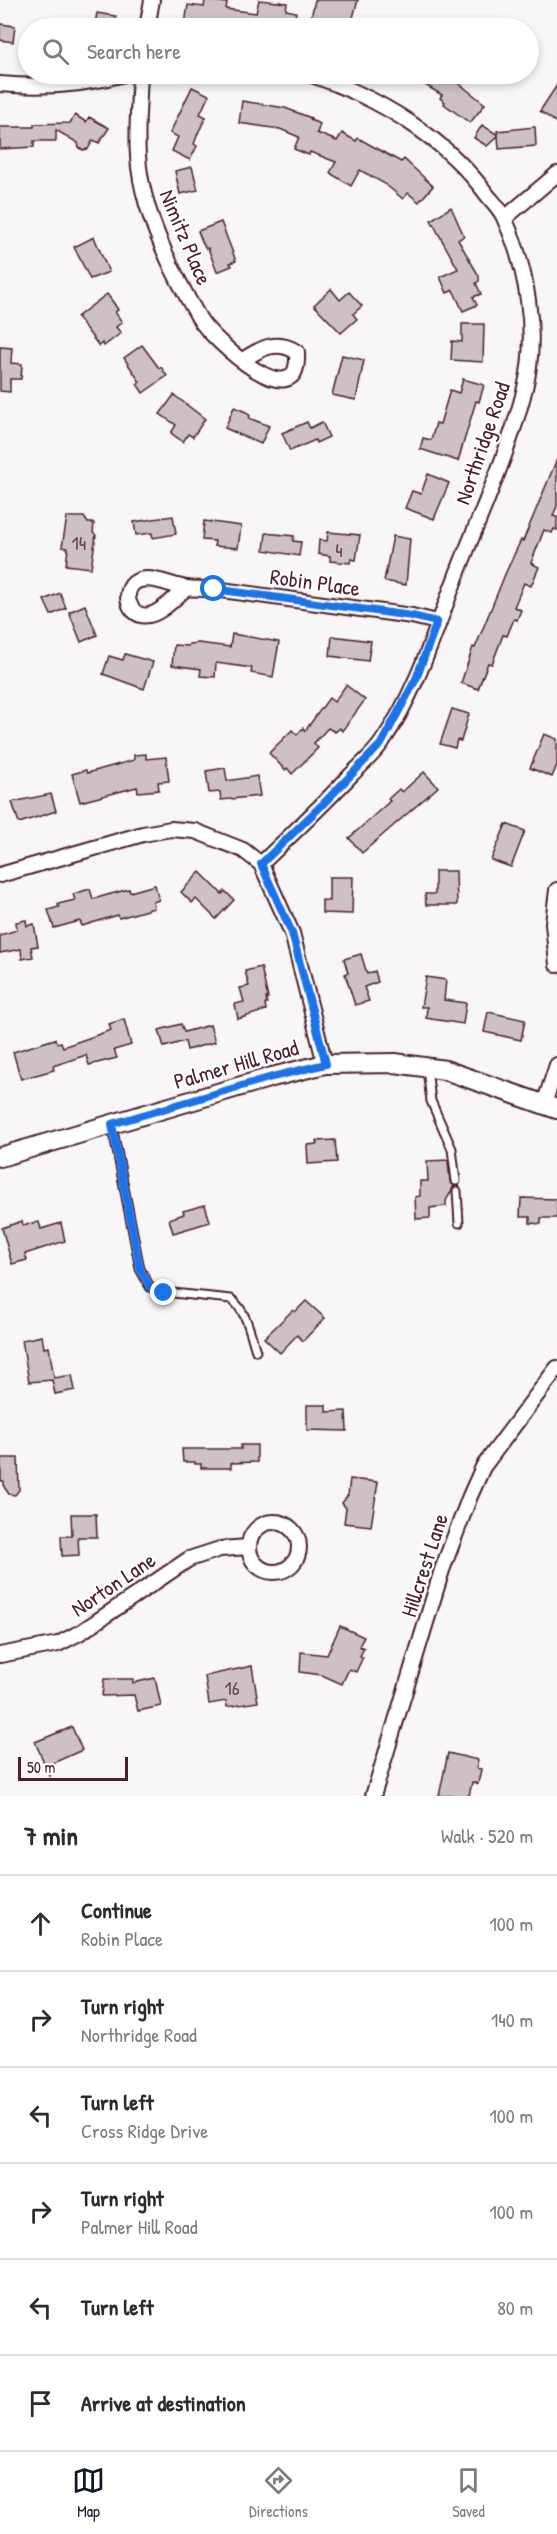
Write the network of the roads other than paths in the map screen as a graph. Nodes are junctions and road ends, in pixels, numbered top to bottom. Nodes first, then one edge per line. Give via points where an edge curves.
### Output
1 (152, 0) edge
2 (149, 18) edge
3 (0, 84) edge
4 (71, 84) edge
5 (140, 84) edge
6 (341, 84) edge
7 (557, 174) edge
8 (505, 218) junction
9 (243, 360) dead end
10 (187, 588) dead end
11 (437, 622) junction
12 (261, 864) junction
13 (0, 874) edge
14 (557, 890) edge
15 (557, 964) edge
16 (326, 1064) junction
17 (557, 1065) edge
18 (427, 1067) junction
19 (550, 1106) edge
20 (112, 1124) junction
21 (0, 1157) edge
22 (456, 1181) dead end
23 (457, 1191) dead end
24 (459, 1222) dead end
25 (256, 1351) dead end
26 (557, 1368) edge
27 (249, 1547) dead end
28 (0, 1655) edge
29 (373, 1796) edge

1 - 2 street
3 - 4 street
5 - 9 street, Nimitz Place via 138,156 152,221 200,321
6 - 8 street, Northridge Road via 437,141 472,173
7 - 8 street
8 - 11 street, Northridge Road via 526,286 530,315 525,387 496,477
10 - 11 street, Robin Place
11 - 12 street, Northridge Road via 416,679 381,744
12 - 13 street via 219,839 171,829
12 - 16 street via 292,933
14 - 15 street via 553,923
16 - 18 main road, Palmer Hill Road via 368,1062
16 - 20 main road, Palmer Hill Road
17 - 19 street
18 - 19 main road, Palmer Hill Road via 471,1077
18 - 22 lane via 431,1101 452,1149
20 - 21 main road, Palmer Hill Road
20 - 25 lane via 140,1269 150,1287 164,1293 231,1299 240,1305
23 - 24 lane
26 - 29 street, Hillcrest Lane via 483,1467 470,1496 442,1570
27 - 28 street, Norton Lane via 220,1549 189,1559 58,1644

